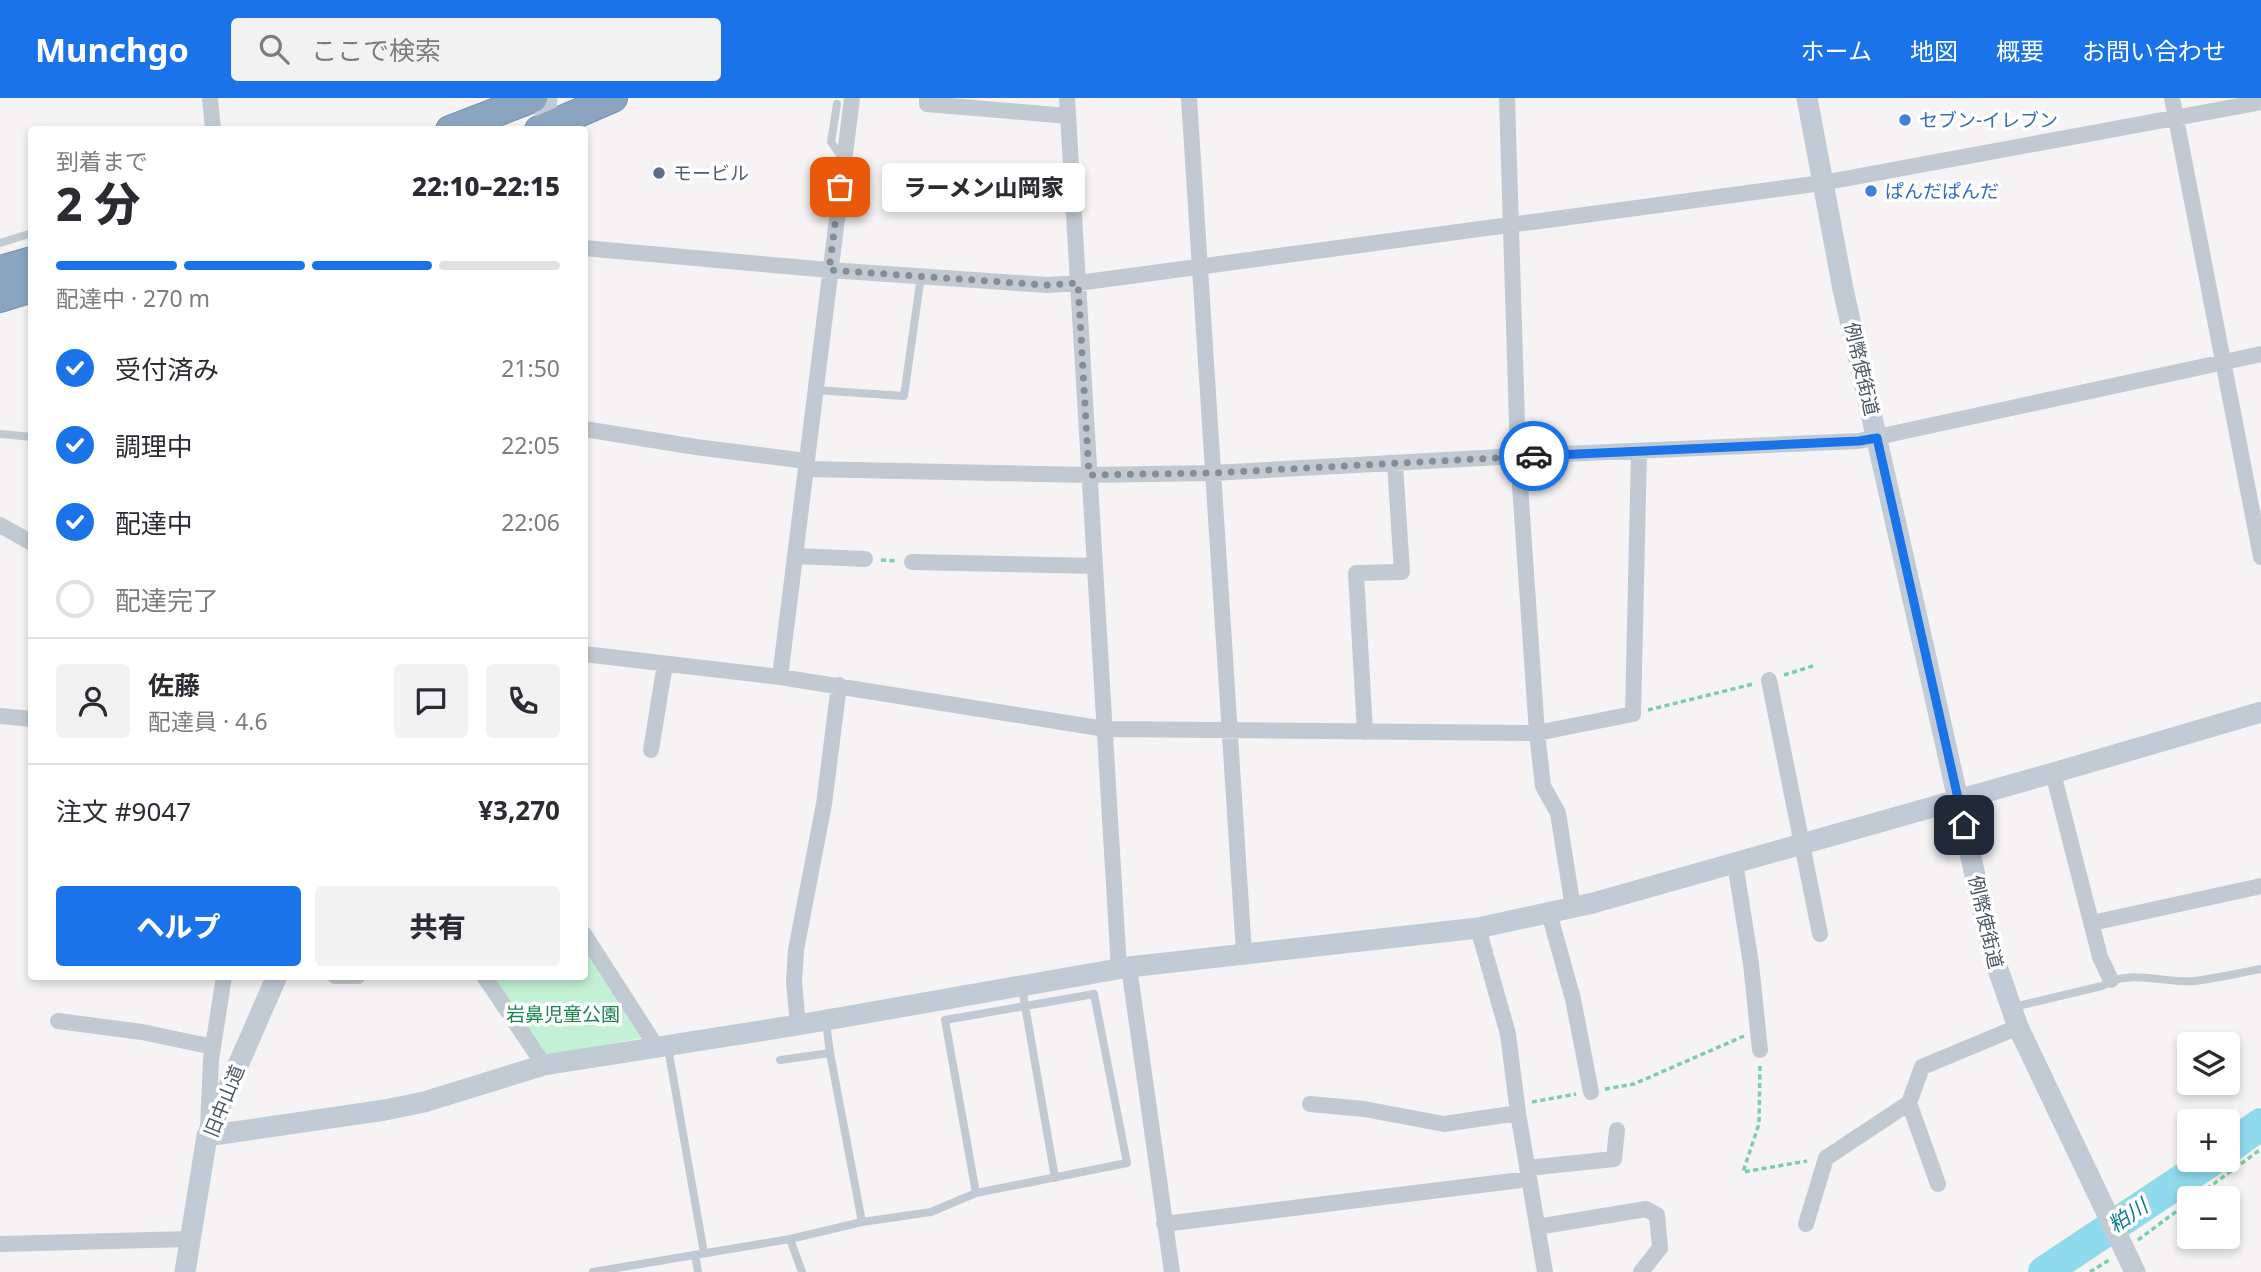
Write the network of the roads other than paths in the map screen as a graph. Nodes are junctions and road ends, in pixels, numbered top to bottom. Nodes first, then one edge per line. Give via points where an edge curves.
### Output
1 (210, 98) edge
2 (533, 98) edge
3 (547, 98) edge
4 (613, 98) edge
5 (927, 98) edge
6 (1067, 98) edge
7 (1189, 98) edge
8 (1507, 98) edge
9 (1807, 98) edge
10 (2172, 98) edge
11 (845, 101) edge
12 (2261, 102) edge
13 (1068, 116) junction
14 (2175, 118) junction
15 (214, 126) edge
16 (460, 126) edge
17 (542, 126) edge
18 (549, 126) edge
19 (1822, 183) junction
20 (1513, 224) junction
21 (28, 234) edge
22 (0, 243) edge
23 (588, 248) edge
24 (28, 262) edge
25 (1201, 266) junction
26 (0, 270) edge
27 (829, 270) junction
28 (921, 276) junction
29 (1078, 283) junction
30 (28, 289) edge
31 (0, 298) edge
32 (2261, 354) edge
33 (2224, 362) junction
34 (815, 390) junction
35 (588, 430) edge
36 (0, 434) edge
37 (28, 437) edge
38 (1877, 438) junction
39 (1639, 451) junction
40 (1518, 456) junction
41 (1395, 463) junction
42 (807, 465) junction
43 (1212, 473) junction
44 (1089, 475) junction
45 (2257, 516) edge
46 (0, 525) edge
47 (28, 541) edge
48 (796, 556) junction
49 (2261, 557) edge
50 (865, 559) road end
51 (912, 562) road end
52 (1095, 566) junction
53 (588, 654) edge
54 (665, 664) junction
55 (780, 677) junction
56 (1769, 680) road end
57 (839, 685) junction
58 (2261, 712) edge
59 (0, 716) edge
60 (28, 719) edge
61 (1105, 729) junction
62 (1228, 730) junction
63 (1365, 732) junction
64 (1537, 733) junction
65 (651, 750) dead end
66 (2053, 774) junction
67 (1959, 799) junction
68 (1801, 844) junction
69 (1735, 863) junction
70 (2261, 886) edge
71 (1573, 908) junction
72 (1549, 913) junction
73 (2092, 922) junction
74 (1478, 928) junction
75 (1820, 934) dead end
76 (588, 940) edge
77 (1244, 953) junction
78 (1124, 968) junction
79 (2261, 969) edge
80 (223, 980) edge
81 (275, 980) edge
82 (487, 980) edge
83 (2111, 980) junction
84 (1024, 996) junction
85 (2014, 1017) junction
86 (58, 1021) dead end
87 (826, 1021) junction
88 (798, 1026) junction
89 (662, 1046) junction
90 (213, 1047) junction
91 (1760, 1050) road end
92 (830, 1053) junction
93 (780, 1060) dead end
94 (544, 1065) junction
95 (1591, 1092) road end
96 (1909, 1102) junction
97 (1310, 1104) dead end
98 (1518, 1109) junction
99 (1617, 1130) dead end
100 (207, 1136) junction
101 (1528, 1173) junction
102 (1055, 1178) junction
103 (1938, 1184) dead end
104 (976, 1193) junction
105 (862, 1222) junction
106 (1164, 1224) junction
107 (1807, 1224) dead end
108 (1537, 1227) junction
109 (790, 1239) junction
110 (189, 1240) junction
111 (0, 1244) edge
112 (700, 1254) junction
113 (185, 1272) edge
114 (593, 1272) edge
115 (698, 1272) edge
116 (802, 1272) edge
117 (1172, 1272) edge
118 (1545, 1272) edge
119 (1640, 1272) edge
120 (2135, 1272) edge

1 - 15 street
2 - 16 highway
3 - 17 street
4 - 18 highway
5 - 13 street via 927,104
6 - 13 street
7 - 25 street
8 - 20 street
9 - 19 street, 例幣使街道
10 - 14 street
11 - 27 street via 844,160
12 - 14 street
13 - 29 street
14 - 19 street
14 - 33 street
19 - 20 street
19 - 38 street, 例幣使街道
20 - 25 street
20 - 40 street
21 - 22 lane
23 - 27 street
24 - 26 highway
25 - 29 street
25 - 43 street
27 - 28 street
27 - 34 street
28 - 29 street
28 - 34 lane via 904,396
29 - 44 street
30 - 31 highway
32 - 33 street
33 - 38 street
33 - 45 street
34 - 42 street
35 - 42 street
36 - 37 lane
38 - 39 street
38 - 67 street, 例幣使街道
39 - 40 street
39 - 64 street via 1633,714
40 - 41 street
40 - 64 street
41 - 43 street
41 - 63 street via 1402,572 1356,573
42 - 44 street
42 - 48 street
43 - 44 street
43 - 62 street
44 - 52 street
45 - 49 street
46 - 47 street
48 - 50 street
48 - 55 street
51 - 52 street
52 - 61 street
53 - 54 street
54 - 55 street
54 - 65 street
55 - 57 street
56 - 68 street
57 - 61 street
57 - 88 street via 824,804 796,950
58 - 66 street
59 - 60 street
61 - 62 street
61 - 78 street
62 - 63 street
62 - 77 street
63 - 64 street
64 - 71 street via 1543,786 1558,813
66 - 67 street
66 - 73 street
67 - 68 street
67 - 85 street, 例幣使街道 via 1993,955
68 - 69 street
68 - 75 street
69 - 71 street
69 - 91 street
70 - 73 street
71 - 72 street
72 - 74 street
72 - 95 street via 1573,999
73 - 83 street
74 - 77 street
74 - 98 street via 1508,1034
76 - 89 street
77 - 78 street
78 - 84 street
78 - 106 street
79 - 83 lane via 2192,981
80 - 90 street
81 - 100 street, 旧中山道
82 - 94 street
83 - 85 lane
84 - 87 street
84 - 102 lane
84 - 102 lane via 1094,994 1127,1163
84 - 104 lane via 945,1020
85 - 96 street via 1922,1068
85 - 120 street, 例幣使街道 via 2103,1206 2128,1244
86 - 90 street
87 - 88 street
87 - 92 lane
88 - 89 street
89 - 94 street
89 - 112 lane
90 - 100 street
92 - 93 lane
92 - 105 lane
94 - 100 street via 424,1102
96 - 103 street
96 - 107 street via 1826,1158
97 - 98 street via 1364,1108 1444,1124
98 - 101 street
99 - 101 street via 1614,1159
100 - 110 street, 旧中山道
101 - 106 street
101 - 108 street
102 - 104 lane
104 - 105 lane via 931,1212
105 - 109 lane
106 - 117 street
108 - 118 street
108 - 119 street via 1646,1209 1657,1215 1660,1248
109 - 112 lane
109 - 116 lane
110 - 111 street
110 - 113 street, 旧中山道
112 - 114 lane
112 - 115 lane

